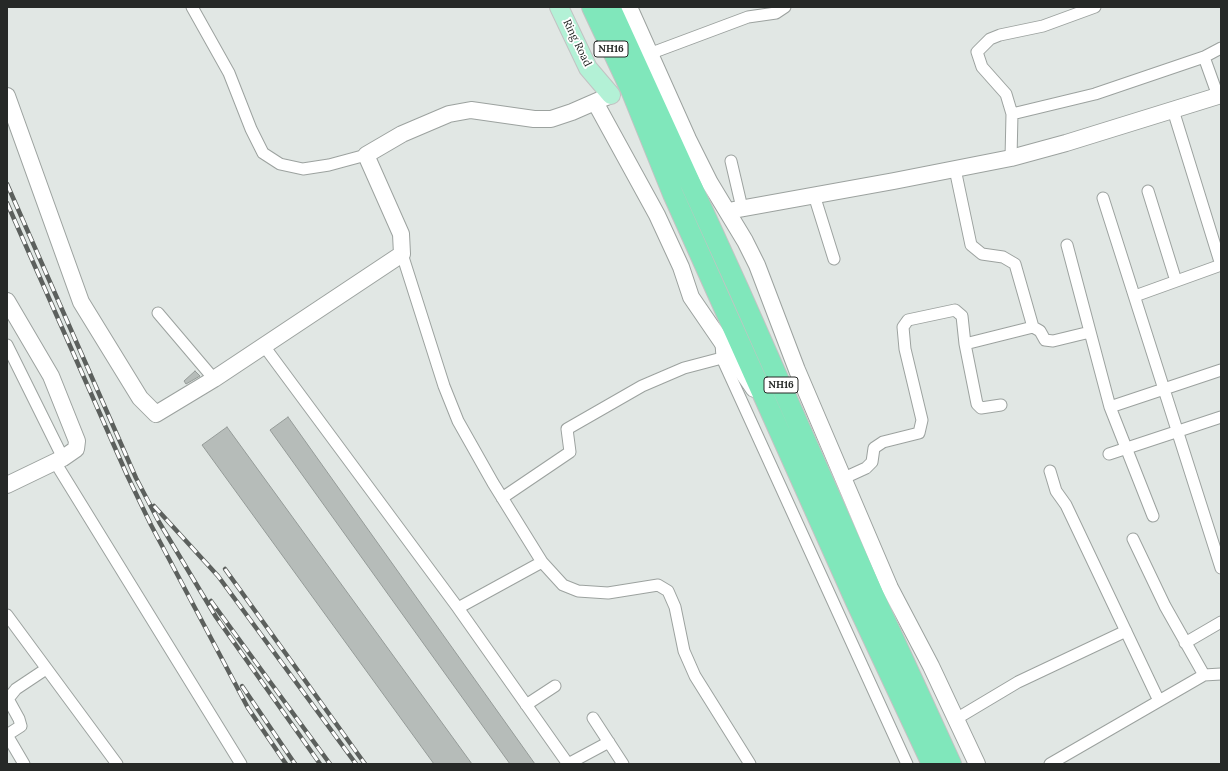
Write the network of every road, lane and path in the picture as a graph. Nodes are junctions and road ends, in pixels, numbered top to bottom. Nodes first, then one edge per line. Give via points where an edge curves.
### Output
1 (192, 7) edge
2 (559, 7) edge
3 (572, 7) edge
4 (592, 7) edge
5 (610, 7) edge
6 (629, 7) edge
7 (785, 7) edge
8 (1094, 7) edge
9 (756, 11) edge
10 (1221, 48) edge
11 (650, 54) junction
12 (1204, 57) junction
13 (631, 90) junction
14 (7, 96) edge
15 (1220, 96) edge
16 (603, 99) junction
17 (1173, 110) junction
18 (1012, 114) junction
19 (366, 155) junction
20 (1011, 158) junction
21 (731, 161) dead end
22 (955, 169) junction
23 (1148, 190) dead end
24 (814, 196) junction
25 (1103, 198) dead end
26 (735, 209) junction
27 (1067, 245) dead end
28 (402, 254) junction
29 (834, 259) dead end
30 (1221, 265) edge
31 (1176, 281) junction
32 (1135, 296) junction
33 (7, 301) edge
34 (158, 312) dead end
35 (1034, 327) junction
36 (1090, 332) junction
37 (720, 341) junction
38 (965, 344) junction
39 (7, 345) edge
40 (264, 346) junction
41 (722, 358) junction
42 (1221, 370) edge
43 (214, 379) junction
44 (1164, 389) junction
45 (1001, 405) dead end
46 (1110, 407) junction
47 (771, 411) junction
48 (1221, 417) edge
49 (1178, 432) junction
50 (1126, 449) junction
51 (1109, 454) dead end
52 (59, 460) junction
53 (1050, 471) dead end
54 (842, 479) junction
55 (7, 485) edge
56 (502, 498) junction
57 (1154, 516) dead end
58 (1133, 539) dead end
59 (542, 562) junction
60 (1221, 568) edge
61 (458, 608) junction
62 (7, 614) edge
63 (1221, 622) edge
64 (1126, 631) junction
65 (1185, 643) junction
66 (46, 669) junction
67 (1221, 674) edge
68 (1204, 675) junction
69 (555, 686) dead end
70 (1159, 701) junction
71 (526, 705) junction
72 (593, 718) dead end
73 (956, 719) junction
74 (7, 735) edge
75 (609, 742) junction
76 (24, 764) edge
77 (117, 764) edge
78 (241, 764) edge
79 (568, 764) edge
80 (623, 764) edge
81 (750, 764) edge
82 (907, 764) edge
83 (932, 764) edge
84 (951, 764) edge
85 (977, 764) edge
86 (1050, 764) edge

1 - 19 street via 229,74 263,153 280,164 303,168 329,165
2 - 16 main road, Ring Road
3 - 16 main road, Ring Road via 598,62
4 - 13 highway, NH16
5 - 84 highway, NH16
6 - 11 street
7 - 9 street via 776,13
8 - 18 street via 1043,26 1000,35 990,40 978,52 982,67 1006,94
9 - 11 street via 748,17
10 - 12 street
11 - 26 street via 710,183
12 - 15 street
12 - 18 street via 1095,94
13 - 16 main road
13 - 47 highway, NH16 via 673,194
14 - 43 street via 81,302 140,398 156,414
15 - 17 street
16 - 19 street via 551,119 471,110 449,114 402,134
16 - 37 street via 681,267 691,297
17 - 20 street
17 - 30 street
18 - 20 street
19 - 28 street via 401,234
20 - 22 street
21 - 26 street
22 - 24 street
22 - 35 street via 971,245 982,254 1003,257 1016,264
23 - 31 street
24 - 26 street
24 - 29 street
25 - 32 street
26 - 54 street
27 - 36 street
28 - 40 street
28 - 56 street via 458,421
30 - 31 street
31 - 32 street
32 - 44 street
33 - 52 street via 51,376 76,441 76,448
34 - 43 street
35 - 36 street via 1040,331 1044,340 1053,341
35 - 38 street
36 - 46 street
37 - 41 street
37 - 47 street
38 - 45 street via 977,404 981,408
38 - 54 street via 962,316 955,310 908,320 903,327 905,348 922,420 919,433 883,442 874,448 872,462 866,468
39 - 52 street
40 - 43 street
40 - 61 street
41 - 56 street via 684,368 642,386 567,429 570,452
41 - 82 street
42 - 44 street
44 - 46 street
44 - 49 street
46 - 50 street
47 - 83 highway, NH16
48 - 49 street
49 - 50 street
49 - 60 street
50 - 51 street
50 - 57 street
52 - 55 street
52 - 78 street
53 - 64 street via 1056,491 1066,505
54 - 73 street via 890,588
56 - 59 street
58 - 65 street
59 - 61 street
59 - 81 street via 563,585 578,591 608,593 658,585 668,591 676,606 684,650 694,676
61 - 71 street
62 - 66 street
63 - 65 street
64 - 70 street
64 - 73 street via 1018,682
65 - 68 street
66 - 74 street via 16,689 8,699 21,726
66 - 77 street
67 - 68 street
68 - 70 street
69 - 71 street
70 - 86 street
71 - 79 street
72 - 75 street
73 - 85 street
74 - 76 street
75 - 79 street
75 - 80 street

